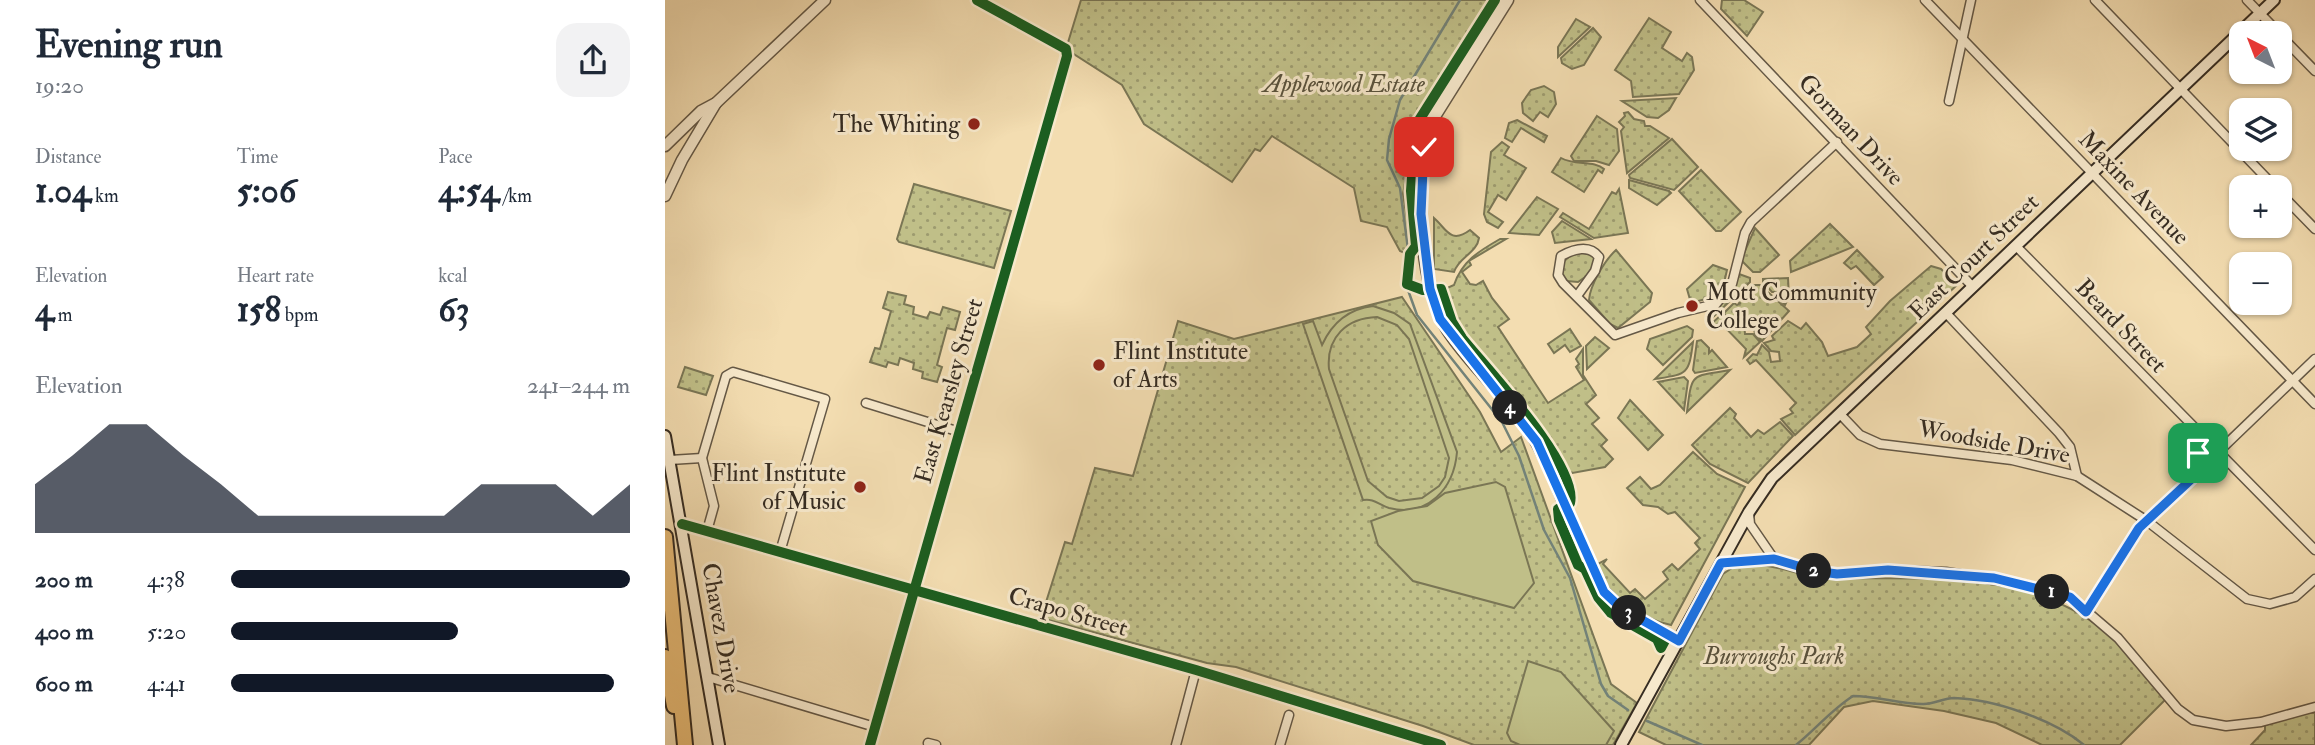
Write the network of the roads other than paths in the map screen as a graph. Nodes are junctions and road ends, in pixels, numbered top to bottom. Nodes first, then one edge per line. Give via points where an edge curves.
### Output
1 (825, 0) edge
2 (977, 0) edge
3 (1508, 0) edge
4 (1700, 0) edge
5 (1925, 0) edge
6 (1971, 0) edge
7 (2095, 0) edge
8 (2247, 0) edge
9 (2274, 0) edge
10 (2260, 13) junction
11 (2268, 21) edge
12 (1963, 38) junction
13 (2293, 48) edge
14 (2315, 71) edge
15 (2181, 89) junction
16 (1948, 101) dead end
17 (716, 103) junction
18 (1837, 142) junction
19 (665, 146) edge
20 (2093, 172) junction
21 (2263, 175) edge
22 (665, 194) edge
23 (2292, 205) edge
24 (2315, 229) edge
25 (2017, 246) junction
26 (1973, 287) junction
27 (1577, 296) junction
28 (1946, 313) junction
29 (2315, 359) edge
30 (2293, 381) junction
31 (866, 403) dead end
32 (2315, 404) edge
33 (1840, 414) junction
34 (960, 432) junction
35 (2197, 433) junction
36 (665, 436) edge
37 (2218, 453) junction
38 (702, 458) junction
39 (670, 460) junction
40 (2198, 473) junction
41 (2077, 476) junction
42 (1749, 512) junction
43 (2147, 521) junction
44 (682, 524) junction
45 (707, 531) junction
46 (665, 537) edge
47 (2315, 550) edge
48 (780, 552) junction
49 (1774, 559) junction
50 (1721, 563) junction
51 (2315, 579) edge
52 (912, 589) junction
53 (2086, 612) junction
54 (1679, 641) junction
55 (665, 657) edge
56 (1196, 670) junction
57 (708, 677) junction
58 (2315, 707) edge
59 (1289, 715) dead end
60 (875, 727) junction
61 (683, 745) edge
62 (719, 745) edge
63 (870, 745) edge
64 (1176, 745) edge
65 (1280, 745) edge
66 (1441, 745) edge
67 (1622, 745) edge

1 - 17 street
2 - 34 street, East Kearsley Street via 1066,49 1065,66
3 - 54 street via 1426,137 1421,214 1432,296 1449,334 1537,442 1604,592 1621,608
4 - 18 street, Gorman Drive
5 - 12 street, Maxine Avenue
6 - 12 street
7 - 15 street
8 - 10 street
9 - 10 main road, East Court Street
10 - 11 street
10 - 15 main road, East Court Street
12 - 16 street
12 - 20 street, Maxine Avenue
13 - 14 street
15 - 20 main road, East Court Street
15 - 21 street
17 - 19 street via 701,111
17 - 22 street
18 - 26 street, Gorman Drive
18 - 27 street via 1751,222 1732,284 1716,304 1615,335
20 - 25 main road, East Court Street
20 - 30 street, Maxine Avenue
23 - 24 street
25 - 26 main road, East Court Street
25 - 35 street, Beard Street
26 - 28 main road, East Court Street
27 - 27 street via 1595,271 1599,257 1594,251 1561,256 1558,275
28 - 33 main road, East Court Street
28 - 41 street via 2059,433 2070,447
29 - 30 street
30 - 32 street, Maxine Avenue
30 - 37 street
31 - 34 street
33 - 41 street, Woodside Drive via 1860,435 1880,444 2013,460
33 - 42 main road, East Court Street via 1772,478
34 - 52 street, East Kearsley Street
35 - 37 street, Beard Street
35 - 40 street
36 - 39 main road, Chavez Drive
37 - 40 street
37 - 47 street, Beard Street
38 - 39 street
38 - 45 street via 714,506
38 - 48 street via 726,376 733,372 825,399
39 - 44 main road, Chavez Drive
40 - 43 street
41 - 43 street, Woodside Drive
42 - 49 street via 1750,524
42 - 50 main road, East Court Street
43 - 51 street, Woodside Drive via 2247,599 2270,604 2295,597
43 - 53 street via 2125,546
44 - 45 street, Crapo Street
44 - 57 main road, Chavez Drive
45 - 48 street, Crapo Street
46 - 61 highway
48 - 52 street, Crapo Street
49 - 50 street
49 - 53 street via 1837,574 1888,570 1994,578 2070,597
50 - 54 main road, East Court Street
52 - 56 street, Crapo Street
52 - 60 street, East Kearsley Street
53 - 58 street via 2118,638 2178,709 2193,720 2226,726
54 - 67 main road, East Court Street
55 - 61 highway
56 - 64 street
56 - 66 street, Crapo Street
57 - 60 street
57 - 62 main road, Chavez Drive
59 - 65 street
60 - 63 street, East Kearsley Street

